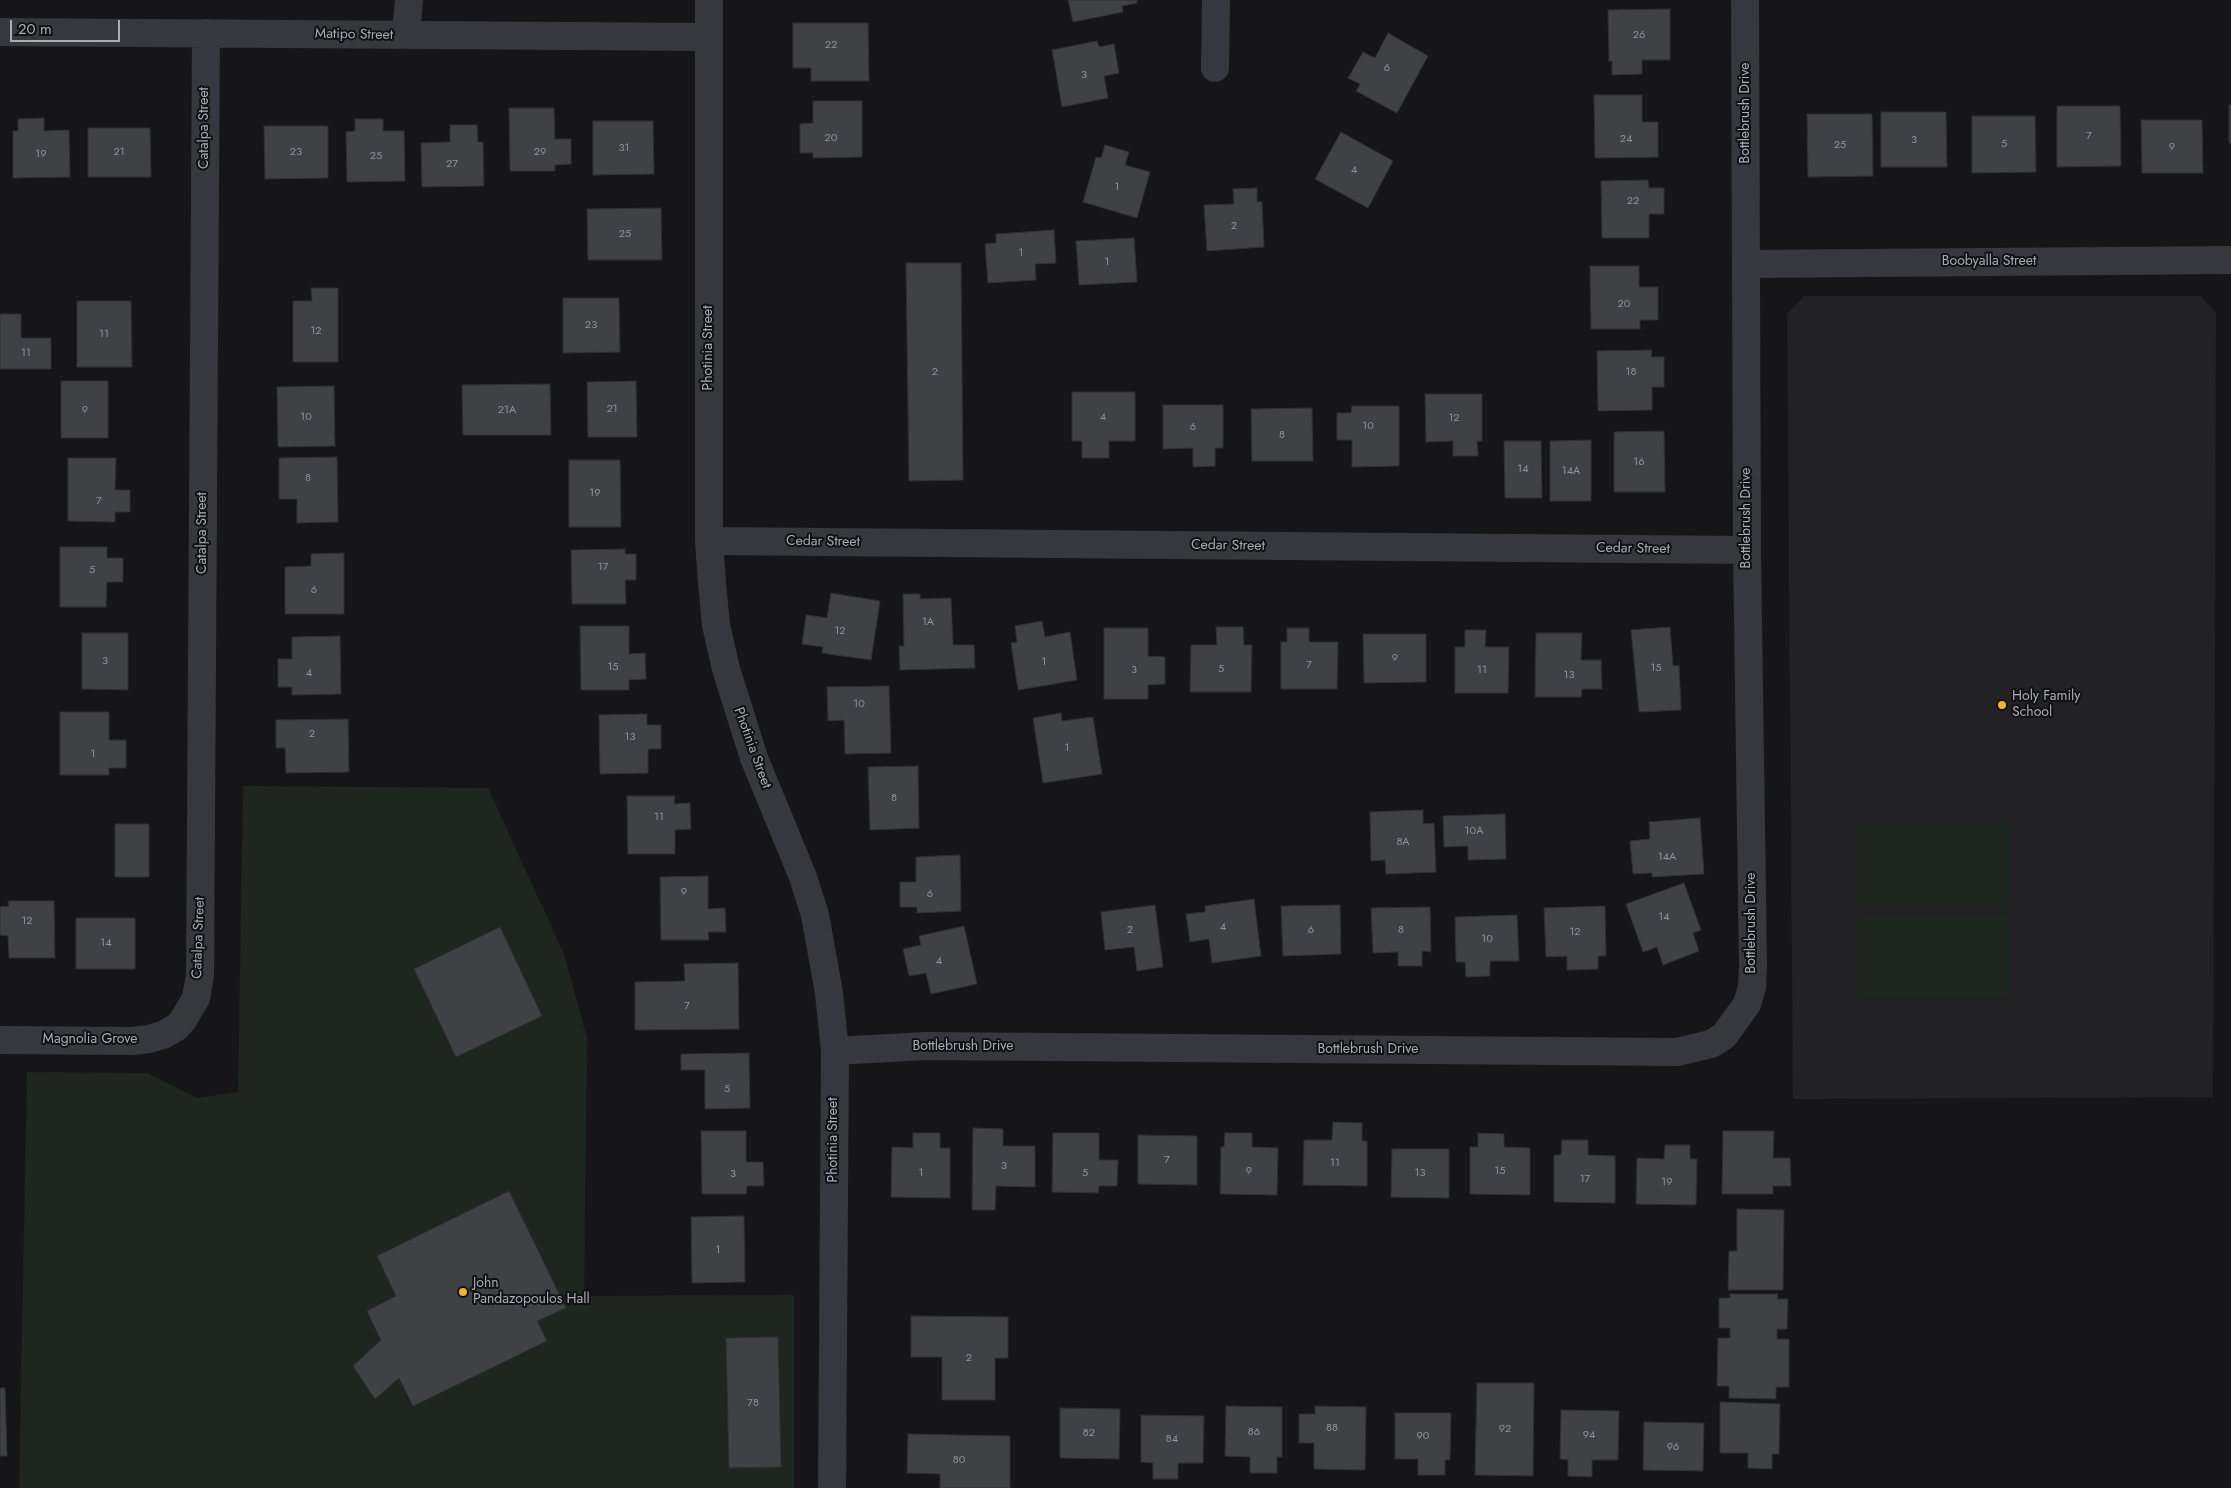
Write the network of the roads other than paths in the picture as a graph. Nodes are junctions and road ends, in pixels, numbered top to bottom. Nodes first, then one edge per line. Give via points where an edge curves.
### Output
1 (409, 0) edge
2 (709, 0) edge
3 (1216, 0) edge
4 (1745, 0) edge
5 (0, 32) edge
6 (206, 34) junction
7 (406, 35) junction
8 (709, 37) junction
9 (1215, 68) dead end
10 (2231, 260) edge
11 (1747, 264) junction
12 (709, 541) junction
13 (1747, 550) junction
14 (177, 1027) joint
15 (0, 1040) edge
16 (835, 1051) junction
17 (832, 1488) edge

1 - 7 street
2 - 8 street, Photinia Street
3 - 9 street
4 - 11 street, Bottlebrush Drive
5 - 6 street, Matipo Street
6 - 7 street, Matipo Street
6 - 14 street, Catalpa Street via 200,975 196,998
7 - 8 street, Matipo Street
8 - 12 street, Photinia Street
10 - 11 street, Boobyalla Street
11 - 13 street, Bottlebrush Drive
12 - 13 street, Cedar Street
12 - 16 street, Photinia Street via 716,625 726,669 754,758 803,877 815,915 829,993
13 - 16 street, Bottlebrush Drive via 1752,987 1747,1004 1736,1020 1724,1036 1711,1044 1677,1052 936,1046
14 - 15 street, Magnolia Grove via 163,1035 132,1041
16 - 17 street, Photinia Street

